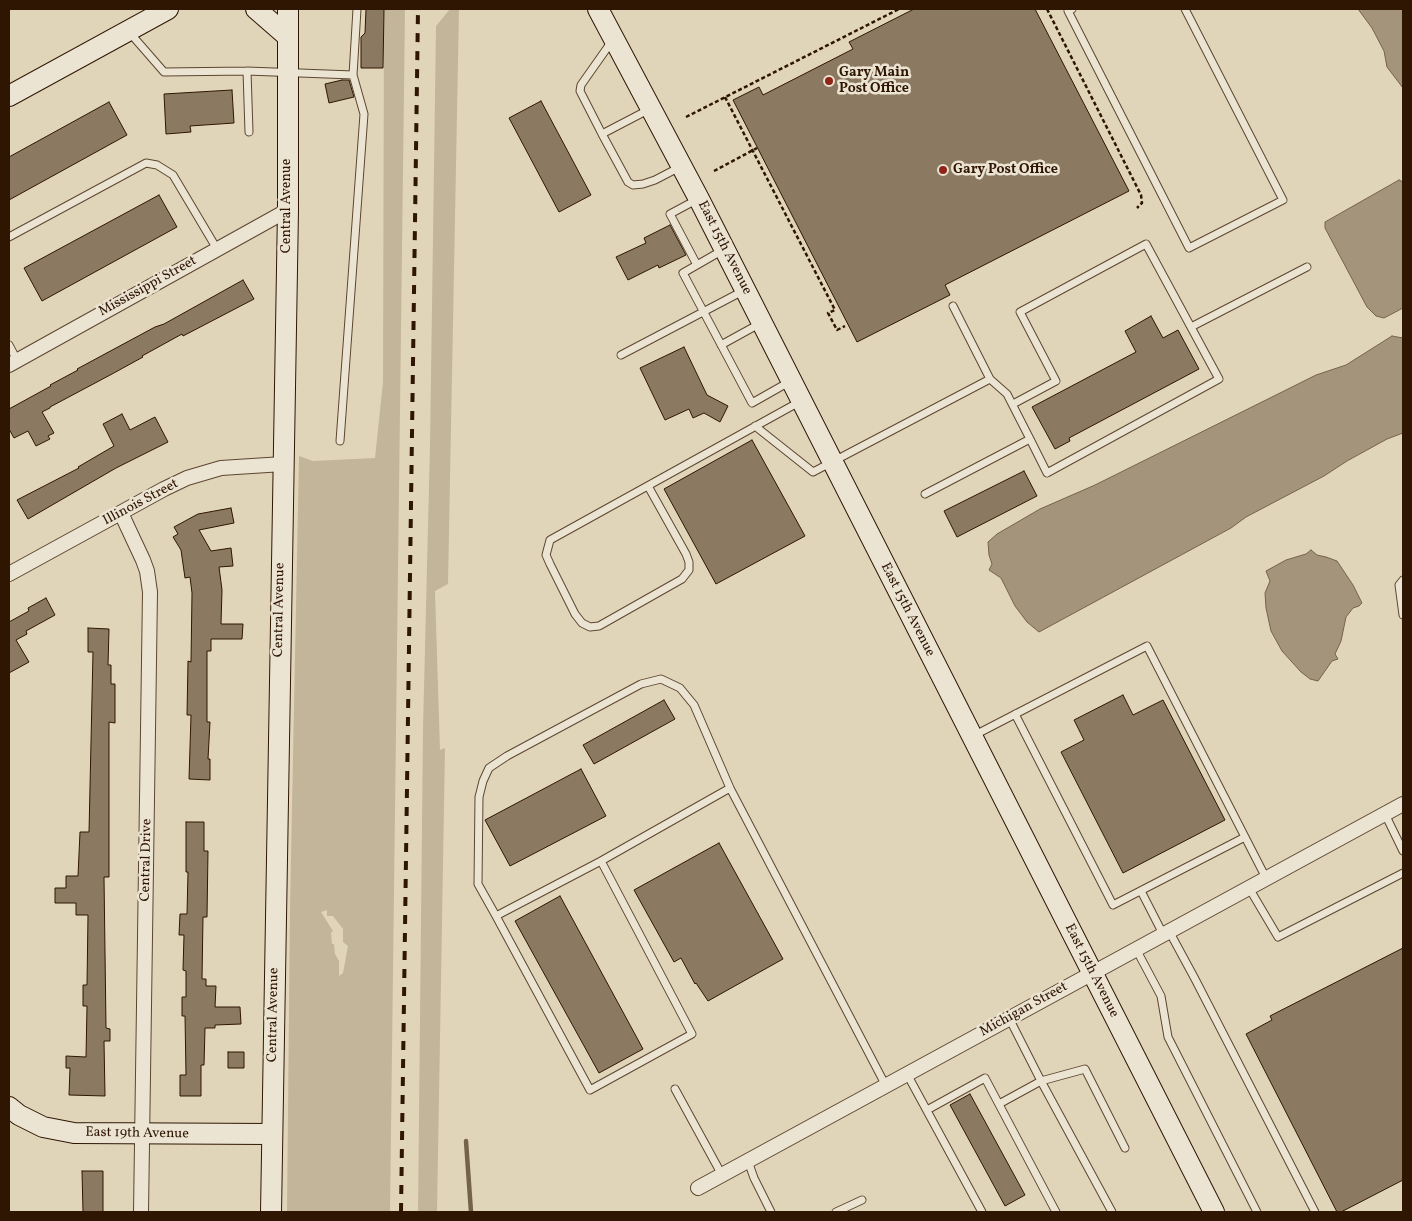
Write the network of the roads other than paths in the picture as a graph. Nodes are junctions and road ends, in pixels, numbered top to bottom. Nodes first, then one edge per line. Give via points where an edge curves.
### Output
1 (168, 9) edge
2 (256, 9) edge
3 (288, 9) edge
4 (356, 9) edge
5 (598, 9) edge
6 (615, 9) edge
7 (1072, 9) edge
8 (1185, 9) edge
9 (128, 31) junction
10 (287, 36) junction
11 (614, 38) junction
12 (247, 71) junction
13 (287, 72) junction
14 (353, 75) junction
15 (9, 96) edge
16 (651, 108) junction
17 (249, 132) dead end
18 (602, 134) junction
19 (682, 166) junction
20 (699, 198) junction
21 (288, 210) junction
22 (9, 237) edge
23 (217, 249) junction
24 (725, 250) junction
25 (697, 265) junction
26 (1307, 267) dead end
27 (745, 289) junction
28 (953, 306) dead end
29 (704, 311) junction
30 (762, 323) junction
31 (1190, 327) junction
32 (9, 345) edge
33 (721, 345) junction
34 (621, 355) dead end
35 (13, 363) edge
36 (990, 379) junction
37 (792, 381) junction
38 (801, 401) junction
39 (1012, 404) junction
40 (755, 426) junction
41 (1030, 439) junction
42 (340, 441) dead end
43 (832, 462) junction
44 (283, 464) junction
45 (648, 486) junction
46 (925, 494) dead end
47 (121, 513) junction
48 (9, 574) edge
49 (1403, 580) edge
50 (1403, 615) edge
51 (1015, 714) junction
52 (971, 736) junction
53 (730, 788) junction
54 (1403, 804) edge
55 (1385, 814) junction
56 (1245, 837) junction
57 (1403, 851) edge
58 (601, 861) junction
59 (1403, 873) edge
60 (1266, 878) junction
61 (1249, 888) junction
62 (1140, 891) junction
63 (496, 916) junction
64 (1166, 933) junction
65 (1136, 949) junction
66 (1092, 973) junction
67 (1009, 1018) junction
68 (907, 1074) junction
69 (1041, 1081) junction
70 (886, 1086) junction
71 (675, 1089) dead end
72 (999, 1104) junction
73 (9, 1107) edge
74 (927, 1110) junction
75 (142, 1134) junction
76 (272, 1134) junction
77 (1125, 1148) dead end
78 (748, 1161) junction
79 (722, 1175) junction
80 (698, 1188) dead end
81 (862, 1200) dead end
82 (141, 1212) edge
83 (271, 1212) edge
84 (771, 1212) edge
85 (836, 1212) edge
86 (982, 1212) edge
87 (1056, 1212) edge
88 (1112, 1212) edge
89 (1214, 1212) edge
90 (1257, 1212) edge
91 (1314, 1212) edge

1 - 9 street
2 - 10 street
3 - 10 street, Central Avenue
4 - 14 lane
5 - 11 street, East 15th Avenue
6 - 11 street
7 - 8 lane via 1068,11 1189,248 1283,200
9 - 12 lane via 164,72
9 - 15 street
10 - 13 street, Central Avenue
11 - 16 street, East 15th Avenue
11 - 18 lane via 580,91
12 - 13 lane
12 - 17 lane
13 - 14 lane
13 - 21 street, Central Avenue
14 - 42 lane via 364,114
16 - 18 lane
16 - 19 street, East 15th Avenue
18 - 19 lane via 628,182 633,185 655,180
19 - 20 street, East 15th Avenue
20 - 24 street, East 15th Avenue
20 - 25 lane via 670,214
21 - 23 street, Mississippi Street
21 - 44 street, Central Avenue
22 - 23 lane via 146,163 157,165 173,175
23 - 35 street, Mississippi Street
24 - 25 lane
24 - 27 street, East 15th Avenue
25 - 29 lane via 683,272
26 - 31 lane
27 - 29 lane
27 - 30 street, East 15th Avenue
28 - 36 lane
29 - 33 lane
29 - 34 lane
30 - 33 lane
30 - 37 street, East 15th Avenue
31 - 39 lane via 1146,244 1020,312 1056,381
31 - 41 lane via 1218,379 1047,473
32 - 35 lane
33 - 37 lane via 752,403
36 - 39 lane via 1007,394
36 - 43 lane
37 - 38 street, East 15th Avenue
38 - 40 lane
38 - 43 street, East 15th Avenue
39 - 41 lane
40 - 43 lane via 813,472
40 - 45 lane
41 - 46 lane
43 - 52 street, East 15th Avenue
44 - 47 street, Illinois Street via 204,472 174,484
44 - 76 street, Central Avenue
45 - 45 lane via 562,532 547,546 546,555 575,614 590,627 599,626 682,579 689,570 686,554
47 - 48 street, Illinois Street
47 - 75 street, Central Drive via 143,560 150,592
49 - 50 lane via 1399,585
51 - 52 lane
51 - 56 lane via 1147,646
51 - 62 lane via 1113,905
52 - 66 street, East 15th Avenue
53 - 58 lane
53 - 63 lane via 694,705 680,688 661,679 641,684 507,756 489,768 479,797 478,884
53 - 70 lane
54 - 55 street, Michigan Street
55 - 57 lane
55 - 60 street, Michigan Street
56 - 60 lane
56 - 62 lane
58 - 63 lane
58 - 63 lane via 692,1034 590,1090
59 - 61 lane via 1278,937
60 - 61 street, Michigan Street
61 - 64 street, Michigan Street
62 - 64 lane
64 - 65 street, Michigan Street
64 - 91 lane via 1199,987
65 - 66 street, Michigan Street
65 - 90 lane via 1161,996 1168,1037
66 - 67 street, Michigan Street
66 - 89 street, East 15th Avenue
67 - 68 street, Michigan Street
67 - 69 lane
68 - 70 street, Michigan Street
68 - 74 lane
69 - 72 lane
69 - 77 lane via 1086,1069
69 - 88 lane
70 - 78 street, Michigan Street
71 - 79 lane
72 - 74 lane via 986,1078
72 - 87 lane
73 - 75 street, East 19th Avenue via 30,1121 54,1130
74 - 86 lane
75 - 76 street, East 19th Avenue
75 - 82 street, Central Drive
76 - 83 street, Central Avenue
78 - 79 street, Michigan Street
78 - 84 lane
79 - 80 street, Michigan Street
81 - 85 lane

